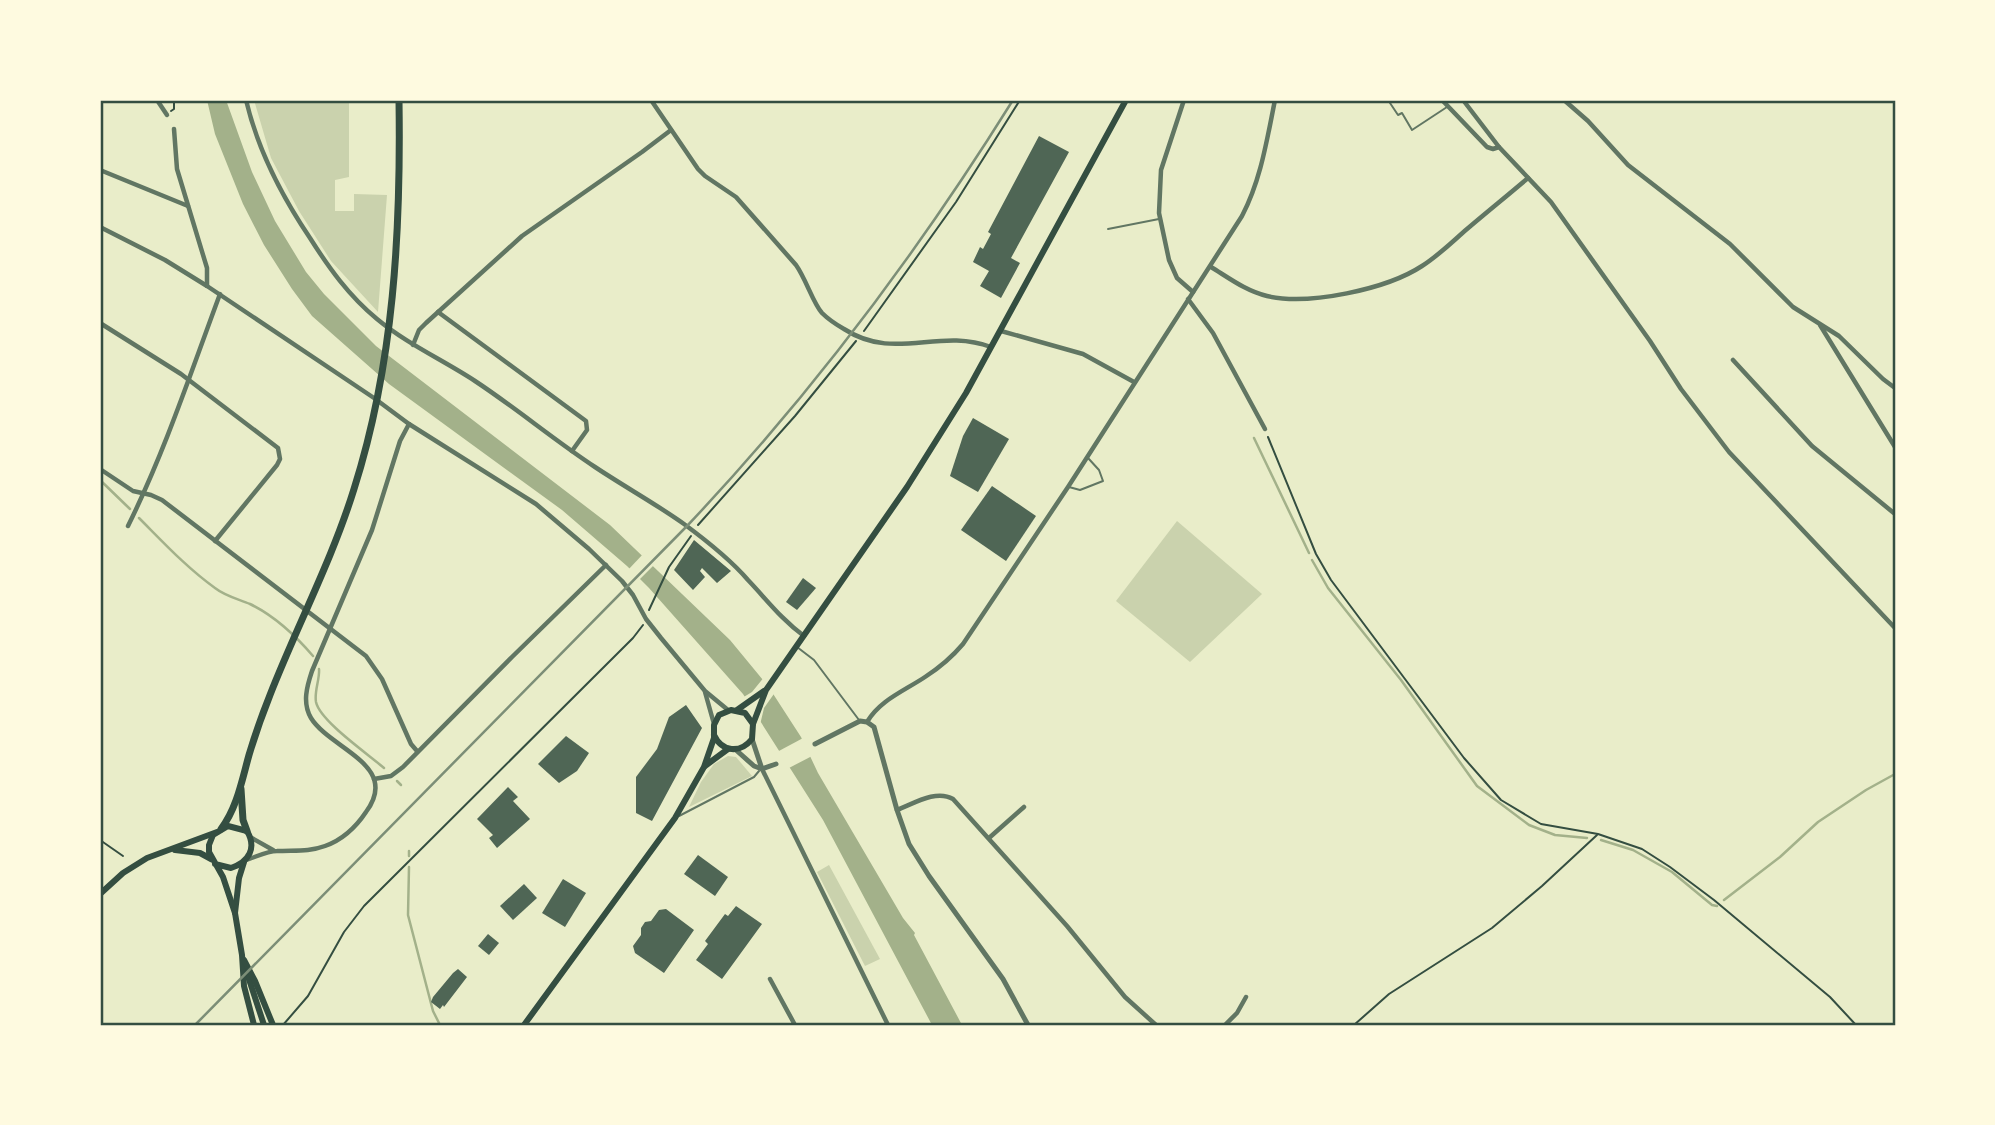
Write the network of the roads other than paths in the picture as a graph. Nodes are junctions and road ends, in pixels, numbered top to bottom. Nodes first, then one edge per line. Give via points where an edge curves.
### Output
1 (157, 100) edge
2 (246, 100) edge
3 (399, 100) edge
4 (651, 100) edge
5 (1126, 100) edge
6 (1184, 100) edge
7 (1275, 100) edge
8 (1385, 100) edge
9 (1442, 100) edge
10 (1463, 100) edge
11 (1564, 100) edge
12 (1448, 106) junction
13 (167, 115) dead end
14 (174, 128) dead end
15 (671, 130) junction
16 (1499, 148) junction
17 (100, 170) edge
18 (1528, 178) junction
19 (188, 206) junction
20 (1160, 219) junction
21 (100, 227) edge
22 (1108, 229) dead end
23 (1211, 267) junction
24 (207, 286) junction
25 (1193, 292) junction
26 (219, 294) junction
27 (1188, 299) junction
28 (438, 312) junction
29 (100, 323) edge
30 (1820, 324) junction
31 (1001, 331) junction
32 (413, 345) junction
33 (992, 348) junction
34 (1733, 360) dead end
35 (188, 380) junction
36 (1134, 382) junction
37 (1895, 388) edge
38 (410, 424) junction
39 (1265, 429) road end
40 (1895, 447) edge
41 (572, 451) junction
42 (1086, 457) junction
43 (100, 469) edge
44 (1068, 487) junction
45 (144, 494) junction
46 (1895, 514) edge
47 (128, 526) dead end
48 (215, 541) junction
49 (606, 565) junction
50 (330, 628) junction
51 (1895, 628) edge
52 (804, 636) junction
53 (796, 646) junction
54 (766, 690) junction
55 (705, 691) junction
56 (741, 708) junction
57 (728, 710) junction
58 (860, 721) junction
59 (753, 722) junction
60 (867, 722) junction
61 (714, 724) junction
62 (714, 735) junction
63 (751, 739) junction
64 (815, 744) dead end
65 (732, 749) junction
66 (417, 751) junction
67 (776, 764) dead end
68 (704, 767) junction
69 (762, 769) junction
70 (374, 779) junction
71 (241, 788) junction
72 (1024, 807) dead end
73 (897, 810) junction
74 (675, 818) junction
75 (219, 831) junction
76 (248, 834) junction
77 (989, 838) junction
78 (174, 849) junction
79 (274, 850) junction
80 (245, 861) junction
81 (213, 862) junction
82 (100, 894) edge
83 (235, 913) junction
84 (242, 955) junction
85 (770, 978) dead end
86 (1246, 997) dead end
87 (254, 1025) edge
88 (264, 1025) edge
89 (273, 1025) edge
90 (524, 1025) edge
91 (795, 1025) edge
92 (888, 1025) edge
93 (1028, 1025) edge
94 (1156, 1025) edge
95 (1225, 1025) edge

1 - 13 street
2 - 32 street via 271,172 326,262 364,308
3 - 71 highway via 398,205 390,315 377,403 355,488 276,680
4 - 15 street
5 - 31 main road
6 - 20 street via 1161,170
7 - 23 street via 1252,193
8 - 12 lane via 1398,115 1402,113 1412,130
9 - 12 street
10 - 16 street
11 - 30 street via 1628,165 1730,244 1793,307
12 - 16 street via 1487,147
14 - 19 street via 177,169
15 - 28 street via 522,236
15 - 33 street via 698,169 736,197 796,265 824,314 859,337 890,345 950,339
16 - 18 street
17 - 19 street
18 - 23 street via 1421,267 1387,283 1316,297 1282,298 1248,289
18 - 51 street via 1562,217 1729,452
19 - 24 street via 207,268
20 - 22 lane
20 - 25 street via 1174,272
21 - 24 street
23 - 25 street
24 - 26 street
25 - 27 street
26 - 35 street
26 - 38 street
27 - 36 street
27 - 39 street via 1213,332
28 - 32 street via 419,330
28 - 41 street via 586,421 587,430
29 - 35 street
30 - 37 street via 1847,342
30 - 40 street
31 - 33 main road
31 - 36 street via 1083,354
32 - 41 street via 477,382
33 - 52 main road via 929,453
34 - 46 street via 1812,446
35 - 45 street
35 - 48 street via 280,453 276,465
36 - 42 street
38 - 49 street via 536,504
38 - 50 street
41 - 52 street via 694,531
42 - 44 street
42 - 44 lane via 1103,481 1084,489
43 - 45 street via 128,489
44 - 60 street via 957,651 878,707
45 - 47 street
45 - 48 street via 162,500
48 - 50 street
49 - 55 street via 631,591 646,619
49 - 66 street
50 - 66 street via 375,667
50 - 70 street via 314,667 306,706 318,726 364,763
52 - 53 main road
53 - 54 main road
53 - 58 lane via 814,660
54 - 56 main road
54 - 59 main road
55 - 57 street
55 - 61 street
56 - 57 main road
56 - 59 main road
57 - 61 main road
58 - 60 street
58 - 64 street
59 - 63 main road
60 - 73 street via 875,730
61 - 62 main road
62 - 65 main road via 721,745
62 - 68 main road
63 - 65 main road
63 - 69 street
65 - 68 main road
65 - 69 street
66 - 70 street via 391,776
67 - 69 street
68 - 74 main road
69 - 74 lane
69 - 92 street
70 - 79 street via 372,805 339,839 317,849
71 - 75 highway
71 - 76 highway
72 - 77 street
73 - 77 street via 946,796
73 - 93 street via 916,856 1003,979
74 - 90 main road
75 - 76 main road via 228,827
75 - 78 main road
75 - 81 main road via 209,845
76 - 79 street
76 - 80 main road via 251,851
77 - 94 street via 1125,997
78 - 81 main road via 200,853
78 - 82 main road via 146,858
79 - 80 street
80 - 81 main road via 232,868
80 - 83 main road
81 - 83 main road
83 - 84 main road
84 - 87 main road
84 - 88 main road
84 - 89 main road
85 - 91 street
86 - 95 street

